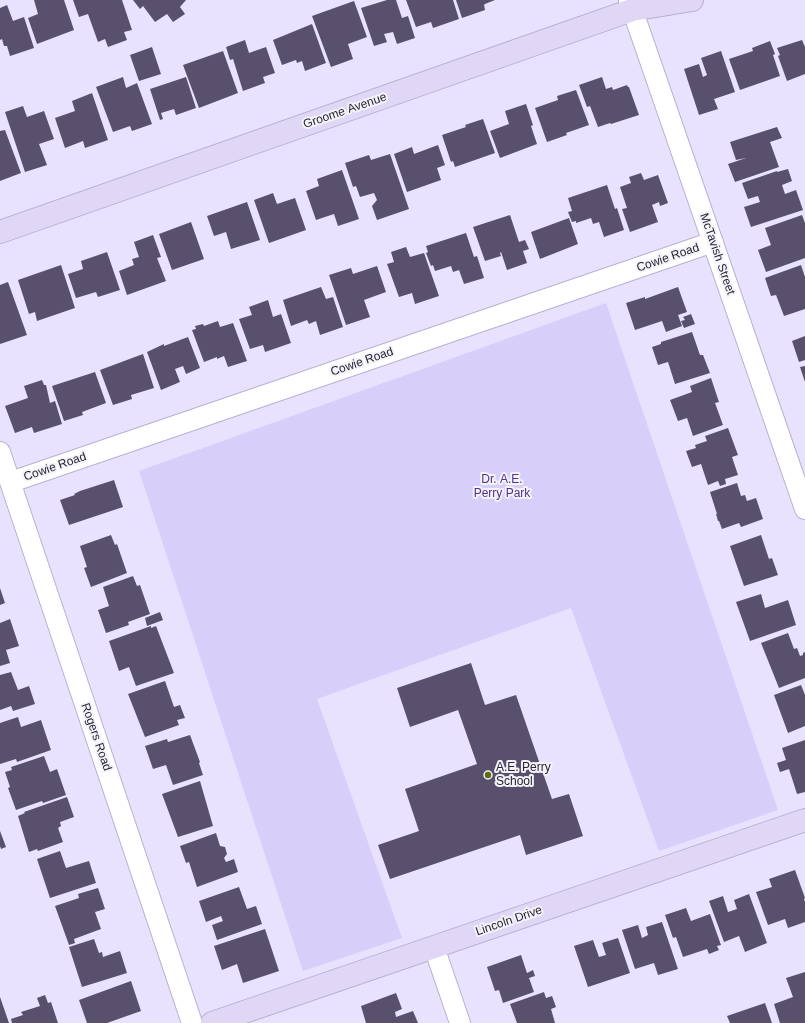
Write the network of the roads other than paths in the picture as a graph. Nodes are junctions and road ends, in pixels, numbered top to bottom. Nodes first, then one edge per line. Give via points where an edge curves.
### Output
1 (692, 0) edge
2 (631, 5) edge
3 (0, 232) edge
4 (713, 242) junction
5 (0, 452) edge
6 (11, 482) junction
7 (805, 509) edge
8 (805, 820) edge
9 (434, 947) junction
10 (192, 1023) edge
11 (212, 1023) edge
12 (460, 1023) edge

1 - 2 street, Groome Avenue
2 - 3 street, Groome Avenue
2 - 4 street, McTavish Street
4 - 6 street, Cowie Road
4 - 7 street, McTavish Street
5 - 6 street, Rogers Road
6 - 10 street, Rogers Road
8 - 9 street, Lincoln Drive
9 - 11 street, Lincoln Drive
9 - 12 street

